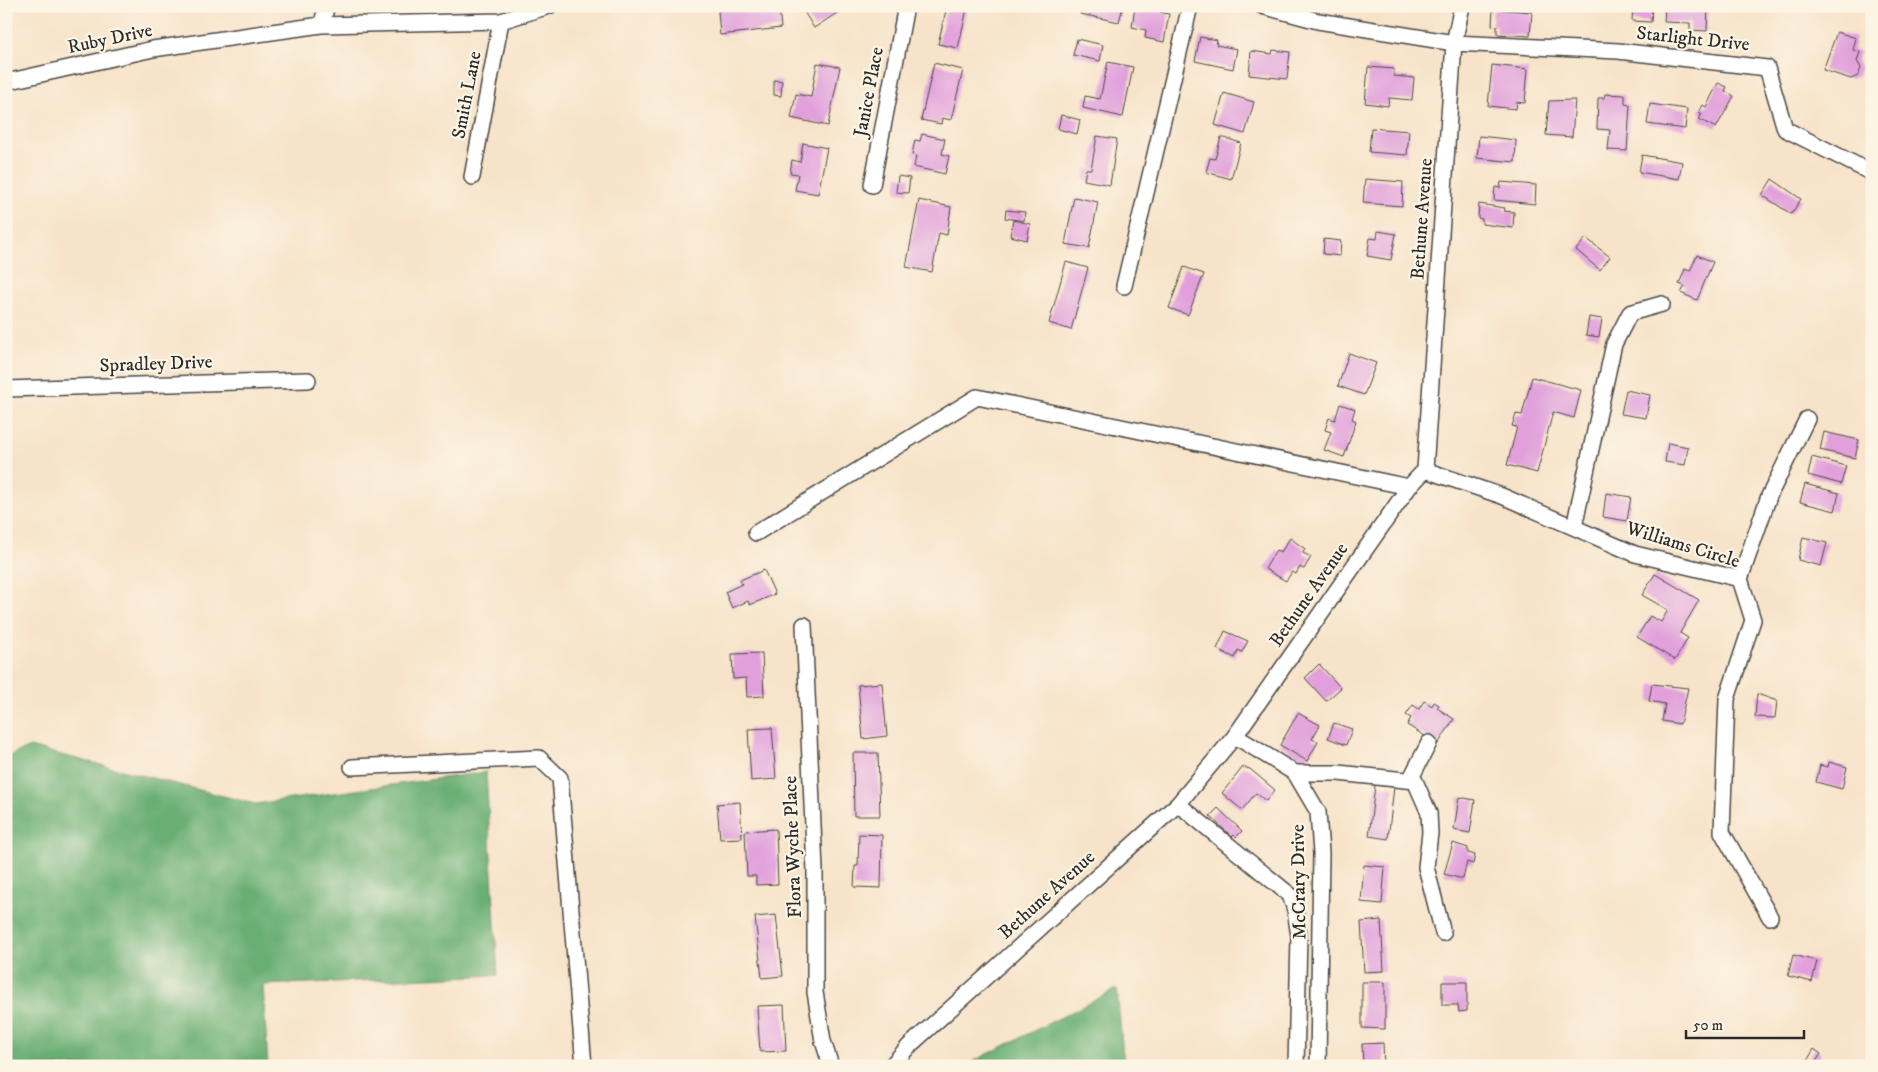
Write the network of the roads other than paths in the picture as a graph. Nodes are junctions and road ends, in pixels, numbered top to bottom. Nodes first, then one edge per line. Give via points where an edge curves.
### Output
1 (327, 6) edge
2 (549, 6) edge
3 (906, 6) edge
4 (1190, 6) edge
5 (1262, 6) edge
6 (1462, 6) edge
7 (501, 21) junction
8 (321, 25) junction
9 (1454, 43) junction
10 (6, 82) edge
11 (1872, 173) edge
12 (472, 177) dead end
13 (872, 185) dead end
14 (1124, 286) dead end
15 (1662, 304) dead end
16 (308, 380) dead end
17 (6, 389) edge
18 (1807, 419) dead end
19 (1425, 470) junction
20 (1409, 487) junction
21 (1574, 528) junction
22 (756, 533) dead end
23 (1740, 579) junction
24 (804, 626) dead end
25 (1236, 736) junction
26 (1429, 743) dead end
27 (352, 766) dead end
28 (1295, 773) junction
29 (1415, 782) junction
30 (1178, 804) junction
31 (1770, 917) dead end
32 (1443, 933) dead end
33 (584, 1066) edge
34 (831, 1066) edge
35 (891, 1066) edge
36 (1296, 1066) edge
37 (1318, 1066) edge

1 - 8 street
2 - 7 street, Ruby Drive
3 - 13 street, Janice Place
4 - 14 street
5 - 9 street via 1318,21
6 - 9 street, Bethune Avenue
7 - 8 street, Ruby Drive
7 - 12 street, Smith Lane
8 - 10 street, Ruby Drive via 153,49
9 - 11 street, Starlight Drive via 1618,51 1767,68 1785,129
9 - 19 street, Bethune Avenue
15 - 21 street via 1630,313 1614,344
16 - 17 street, Spradley Drive
18 - 23 street via 1769,496
19 - 20 street, Bethune Avenue
19 - 21 street, Williams Circle via 1502,496
20 - 22 street via 977,397
20 - 25 street, Bethune Avenue
21 - 23 street, Williams Circle via 1635,554
23 - 31 street, Williams Circle via 1753,620 1727,699 1722,832
24 - 34 street, Flora Wyche Place via 816,870 815,992 823,1041
25 - 28 street, McCrary Drive
25 - 30 street, Bethune Avenue
26 - 29 street via 1412,776
27 - 33 street via 539,758 560,778
28 - 29 street via 1338,773
28 - 37 street, McCrary Drive via 1318,812 1321,853
29 - 32 street via 1429,813 1426,866
30 - 35 street, Bethune Avenue
30 - 36 street via 1290,895 1299,936

